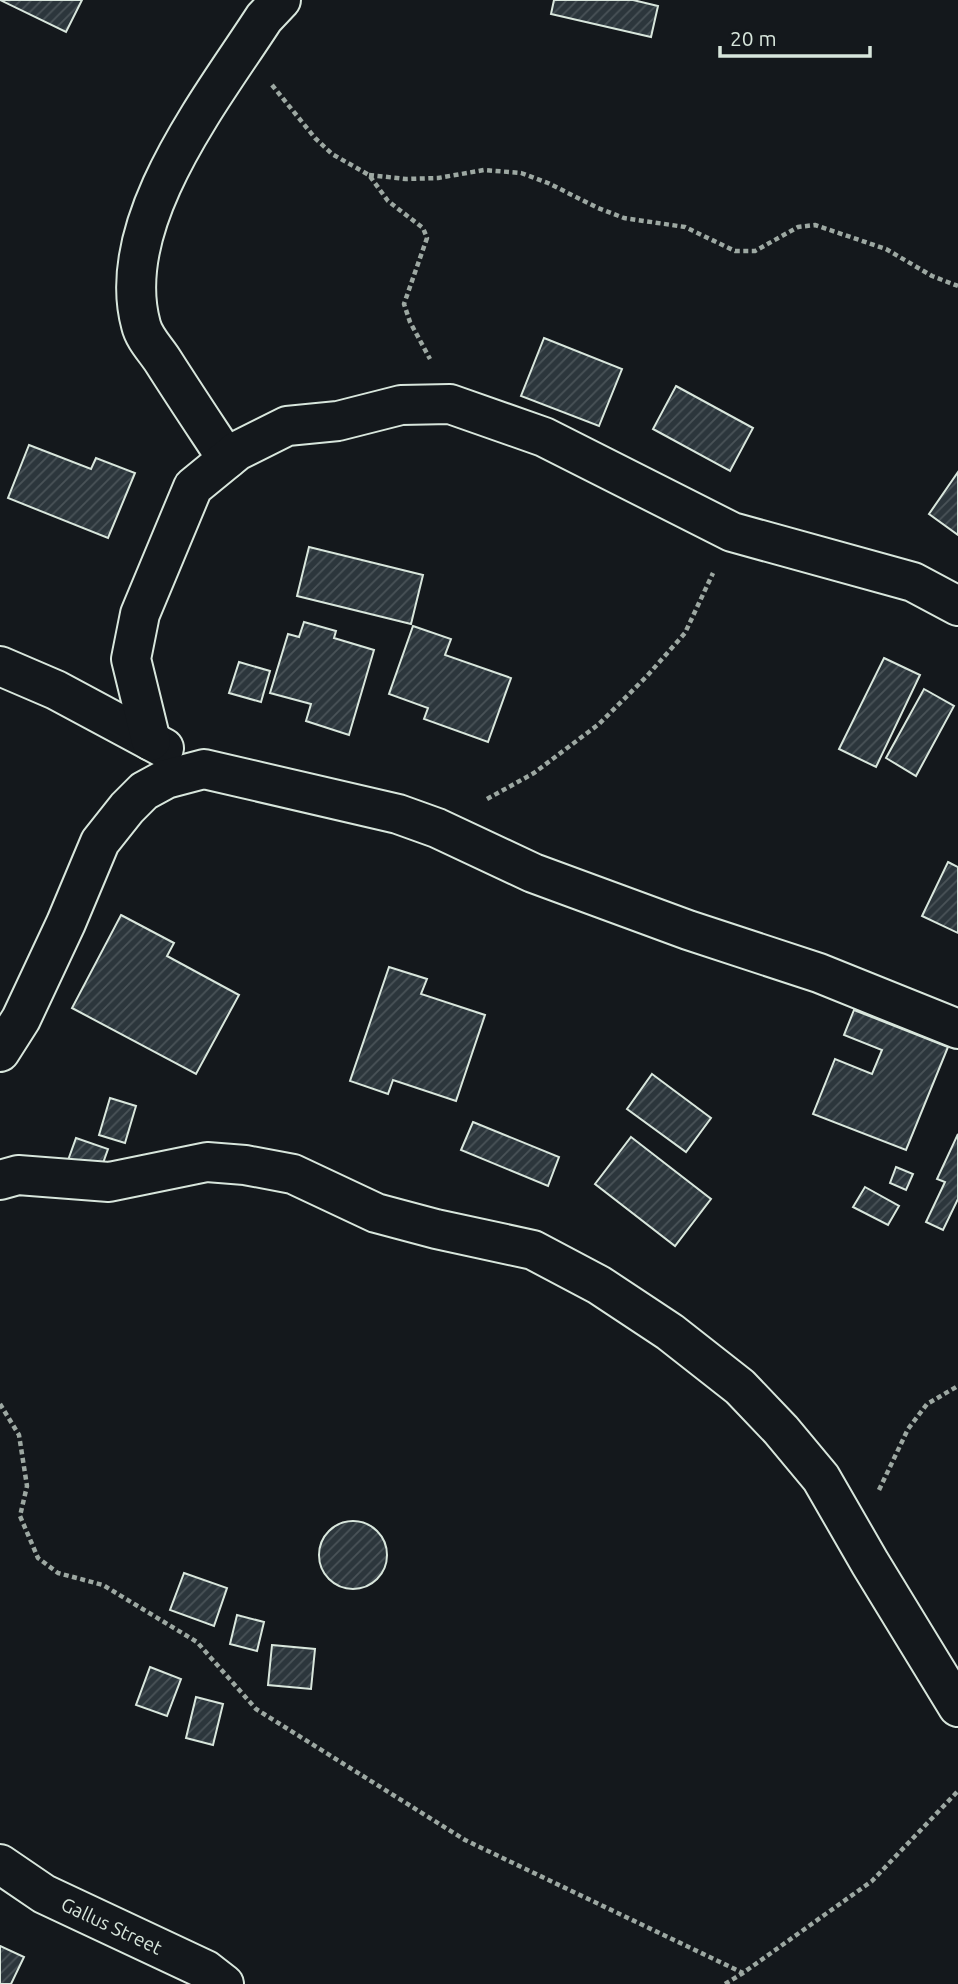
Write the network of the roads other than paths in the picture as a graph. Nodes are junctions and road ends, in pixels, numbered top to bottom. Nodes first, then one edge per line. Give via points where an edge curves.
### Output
1 (281, 0) edge
2 (227, 459) junction
3 (958, 606) edge
4 (0, 666) edge
5 (151, 741) junction
6 (204, 769) junction
7 (954, 1020) edge
8 (0, 1052) edge
9 (0, 1180) edge
10 (958, 1707) edge
11 (0, 1864) edge
12 (224, 1984) edge

1 - 2 street via 264,18 178,152 154,198 138,259 136,299 141,328
2 - 3 street via 287,426 338,421 401,405 450,404 544,437 732,531 913,583
2 - 5 street via 192,487 140,614 131,659
4 - 5 street
5 - 6 street
6 - 7 street via 398,814 533,873
6 - 8 street via 166,779 144,792 100,842 21,1019
9 - 10 street via 18,1175 108,1182 207,1162 245,1165 293,1174 376,1213 533,1250 599,1284 740,1387 781,1430 821,1478
11 - 12 street, Gallus Street via 44,1894 206,1970

